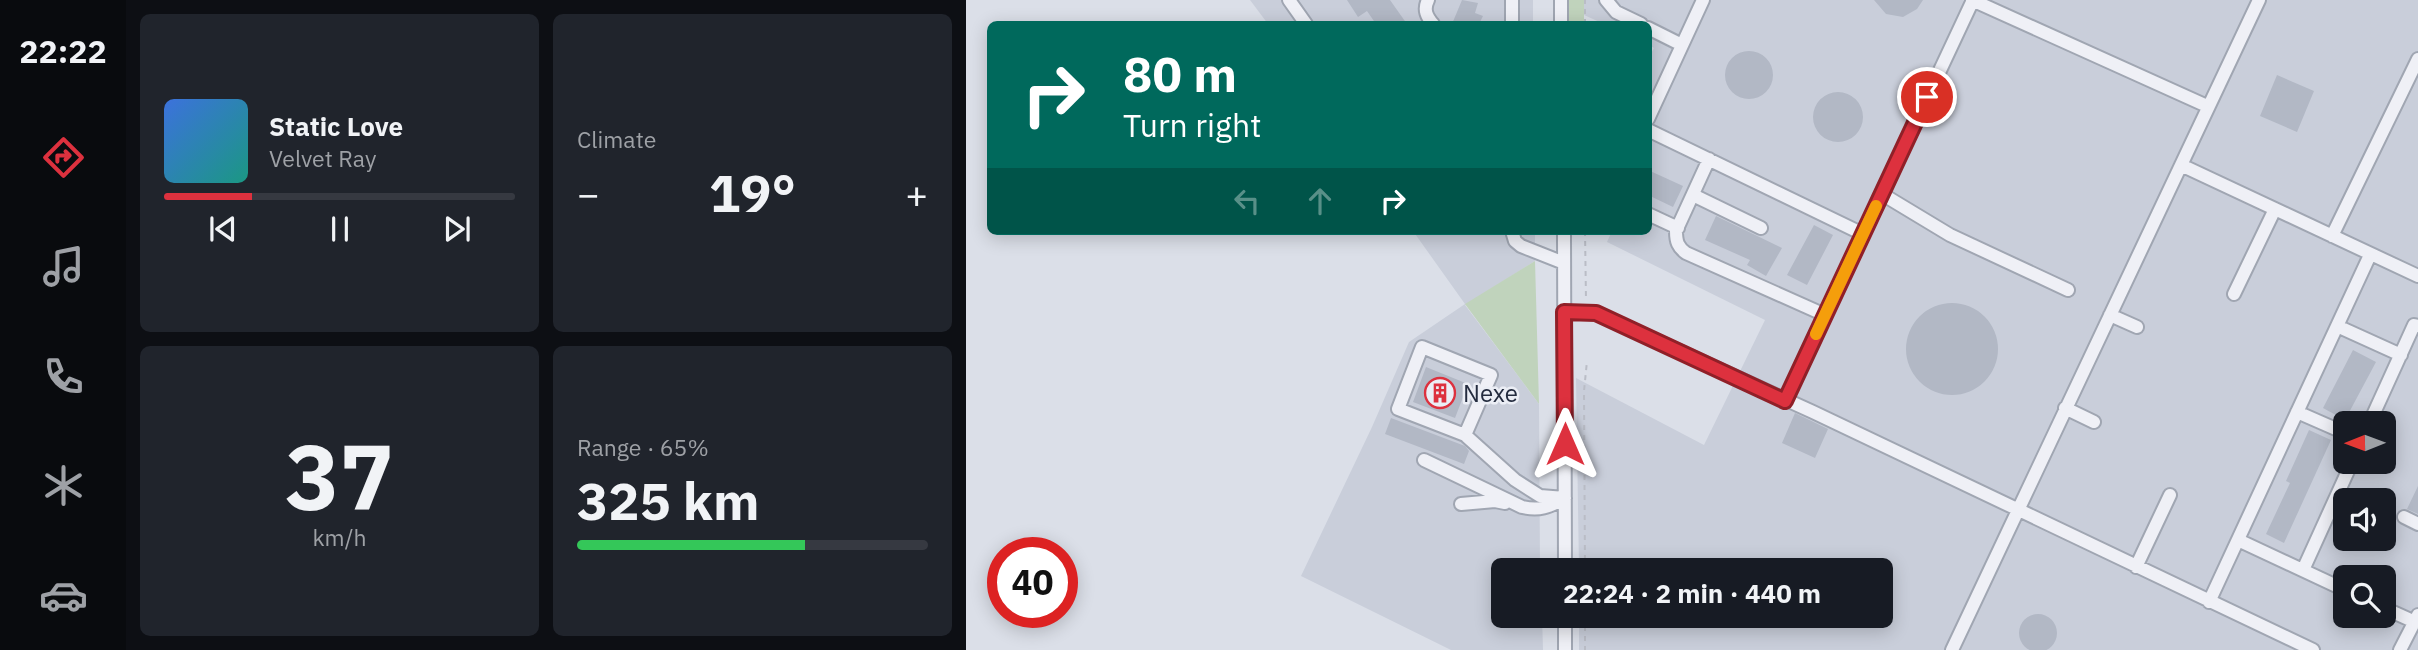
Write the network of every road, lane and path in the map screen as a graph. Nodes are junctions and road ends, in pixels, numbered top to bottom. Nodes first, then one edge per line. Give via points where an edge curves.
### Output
1 (1289, 0) edge
2 (1428, 0) edge
3 (1512, 0) edge
4 (1561, 0) edge
5 (1585, 0) edge
6 (1606, 0) edge
7 (1703, 0) edge
8 (1973, 0) edge
9 (2259, 0) edge
10 (1304, 21) edge
11 (1430, 21) edge
12 (1512, 21) edge
13 (1561, 21) edge
14 (1585, 21) edge
15 (1635, 21) edge
16 (1652, 30) edge
17 (1682, 46) junction
18 (2418, 59) edge
19 (2207, 107) junction
20 (1652, 110) edge
21 (1652, 132) edge
22 (1709, 159) junction
23 (2181, 165) junction
24 (1882, 194) junction
25 (1693, 195) junction
26 (2275, 209) junction
27 (1652, 216) edge
28 (1678, 228) junction
29 (1761, 228) dead end
30 (1863, 234) junction
31 (1513, 235) edge
32 (1564, 235) edge
33 (1585, 235) edge
34 (2332, 236) junction
35 (2370, 255) junction
36 (1564, 263) junction
37 (2418, 276) edge
38 (2068, 290) dead end
39 (2234, 293) dead end
40 (1564, 312) junction
41 (1586, 312) junction
42 (2110, 314) junction
43 (1825, 315) junction
44 (2337, 326) junction
45 (2418, 326) edge
46 (2137, 327) dead end
47 (2400, 355) junction
48 (1587, 361) dead end
49 (1785, 401) junction
50 (2065, 408) junction
51 (2375, 411) edge
52 (2297, 412) junction
53 (2094, 422) dead end
54 (2333, 428) edge
55 (1465, 435) junction
56 (1424, 460) dead end
57 (2346, 474) edge
58 (2170, 495) dead end
59 (1565, 498) junction
60 (1461, 504) dead end
61 (1522, 507) junction
62 (2016, 510) junction
63 (2404, 517) dead end
64 (2418, 524) edge
65 (2238, 540) junction
66 (1565, 558) edge
67 (1585, 558) edge
68 (2136, 567) junction
69 (2302, 570) junction
70 (2333, 584) edge
71 (2209, 602) junction
72 (2396, 612) edge
73 (2416, 618) edge
74 (1565, 628) edge
75 (1585, 628) edge
76 (1565, 650) edge
77 (1585, 650) edge
78 (1952, 650) edge
79 (2313, 650) edge
80 (2400, 650) edge

1 - 10 street
2 - 11 street via 1425,9
3 - 12 street
4 - 13 street
5 - 14 path
6 - 15 street via 1616,12
7 - 17 street
8 - 19 street
8 - 24 street
9 - 19 street
16 - 17 street
17 - 20 street
18 - 34 street
19 - 23 street
21 - 22 street
22 - 25 street
22 - 30 street
23 - 26 street
23 - 42 street
24 - 30 street
24 - 38 street via 1950,235
25 - 28 street
25 - 29 street
26 - 34 street
26 - 39 street
27 - 28 street
28 - 43 street via 1676,240 1686,253
30 - 43 street
31 - 36 street via 1521,246
32 - 36 street
33 - 41 path
34 - 35 street
35 - 37 street
35 - 44 street
36 - 40 street
40 - 41 street
40 - 59 street
41 - 49 street
42 - 46 street
42 - 50 street
43 - 49 street
44 - 47 street
44 - 52 street
45 - 47 street via 2414,325
47 - 51 street
48 - 67 path
49 - 62 street
50 - 53 street
50 - 62 street
52 - 54 street
52 - 65 street
55 - 55 street via 1490,375 1422,347 1398,409
55 - 59 street via 1540,496
56 - 61 street
57 - 69 street
58 - 68 street
59 - 61 street via 1544,509
59 - 66 street
60 - 61 street via 1495,501
62 - 68 street
62 - 78 street
63 - 64 street
65 - 69 street
65 - 71 street
68 - 71 street
69 - 70 street
71 - 79 street
72 - 73 street
73 - 80 street
74 - 76 street
75 - 77 path

